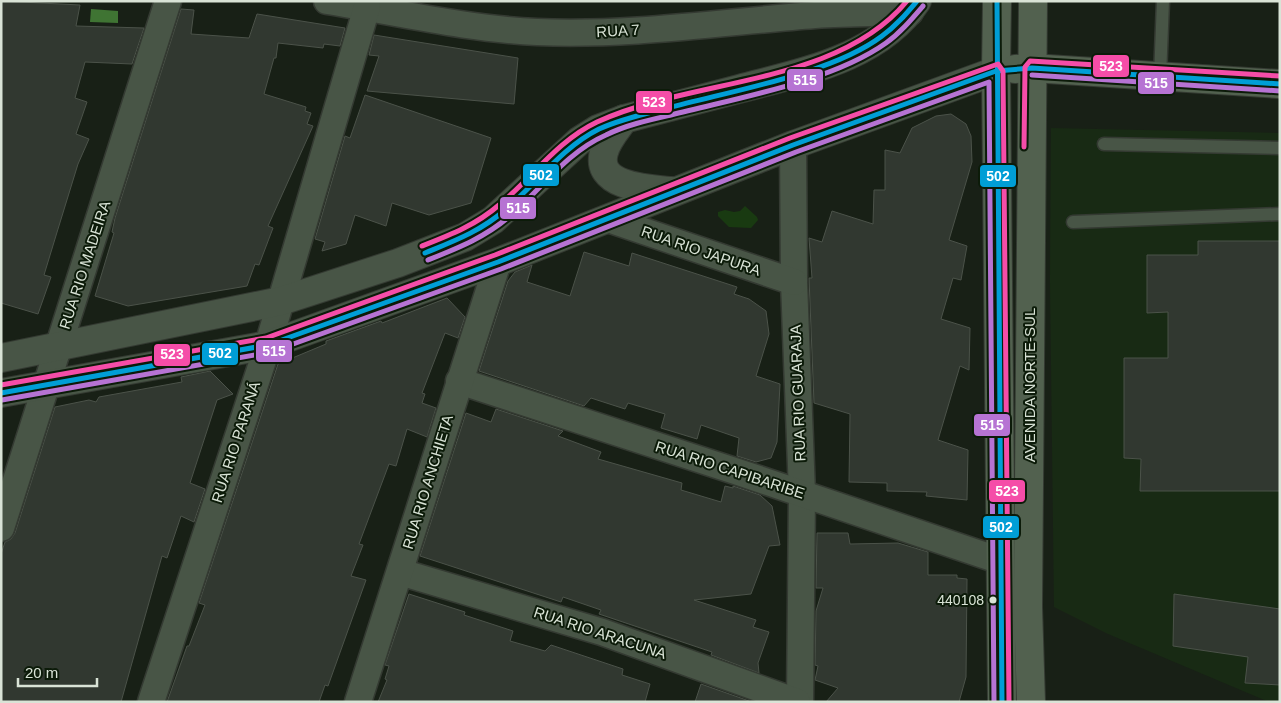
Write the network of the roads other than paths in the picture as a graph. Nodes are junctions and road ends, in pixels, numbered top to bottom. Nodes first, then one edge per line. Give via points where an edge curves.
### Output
1 (168, 1) edge
2 (327, 1) edge
3 (998, 1) edge
4 (1033, 1) edge
5 (1163, 1) edge
6 (367, 7) junction
7 (914, 7) edge
8 (1280, 67) edge
9 (1032, 68) junction
10 (996, 71) junction
11 (1160, 77) junction
12 (1245, 82) junction
13 (1280, 84) edge
14 (624, 119) junction
15 (1104, 144) dead end
16 (792, 145) junction
17 (1280, 148) edge
18 (673, 192) junction
19 (1280, 214) edge
20 (608, 219) junction
21 (1073, 222) dead end
22 (498, 262) junction
23 (794, 282) junction
24 (281, 301) junction
25 (268, 345) junction
26 (58, 348) junction
27 (1, 358) edge
28 (459, 381) junction
29 (46, 384) junction
30 (1, 393) edge
31 (802, 493) junction
32 (1, 528) edge
33 (1001, 561) junction
34 (400, 572) junction
35 (151, 702) edge
36 (358, 702) edge
37 (799, 702) edge
38 (1002, 702) edge
39 (1031, 702) edge

1 - 26 street, RUA RIO MADEIRA
2 - 6 street, RUA 7
3 - 10 main road, AVENIDA NORTE-SUL
4 - 9 main road, AVENIDA NORTE-SUL
5 - 11 lane
6 - 7 street, RUA 7 via 488,27 578,33
6 - 24 street, RUA RIO PARANÁ
7 - 14 street via 874,43 832,63
8 - 12 main road
9 - 10 main road
9 - 11 main road
9 - 39 main road, AVENIDA NORTE-SUL via 1028,596
10 - 16 street
10 - 33 main road, AVENIDA NORTE-SUL
11 - 12 main road
12 - 13 main road
14 - 18 street via 604,150 607,171 635,188
14 - 24 street via 579,141 514,203 465,237 398,263
15 - 17 lane
16 - 18 street
16 - 23 street, RUA RIO GUARAJA
18 - 20 street
19 - 21 lane
20 - 22 street
20 - 23 street, RUA RIO JAPURA
22 - 25 street
22 - 28 street, RUA RIO ANCHIETA
23 - 31 street, RUA RIO GUARAJA
24 - 25 street, RUA RIO PARANÁ
24 - 26 street
25 - 29 street
25 - 35 street, RUA RIO PARANÁ
26 - 27 street
26 - 29 street, RUA RIO MADEIRA
28 - 31 street, RUA RIO CAPIBARIBE
28 - 34 street, RUA RIO ANCHIETA
29 - 30 street
29 - 32 street, RUA RIO MADEIRA
31 - 33 street, RUA RIO CAPIBARIBE
31 - 37 street, RUA RIO GUARAJA
33 - 38 main road, AVENIDA NORTE-SUL
34 - 36 street, RUA RIO ANCHIETA
34 - 37 street, RUA RIO ARACUNA via 602,632

